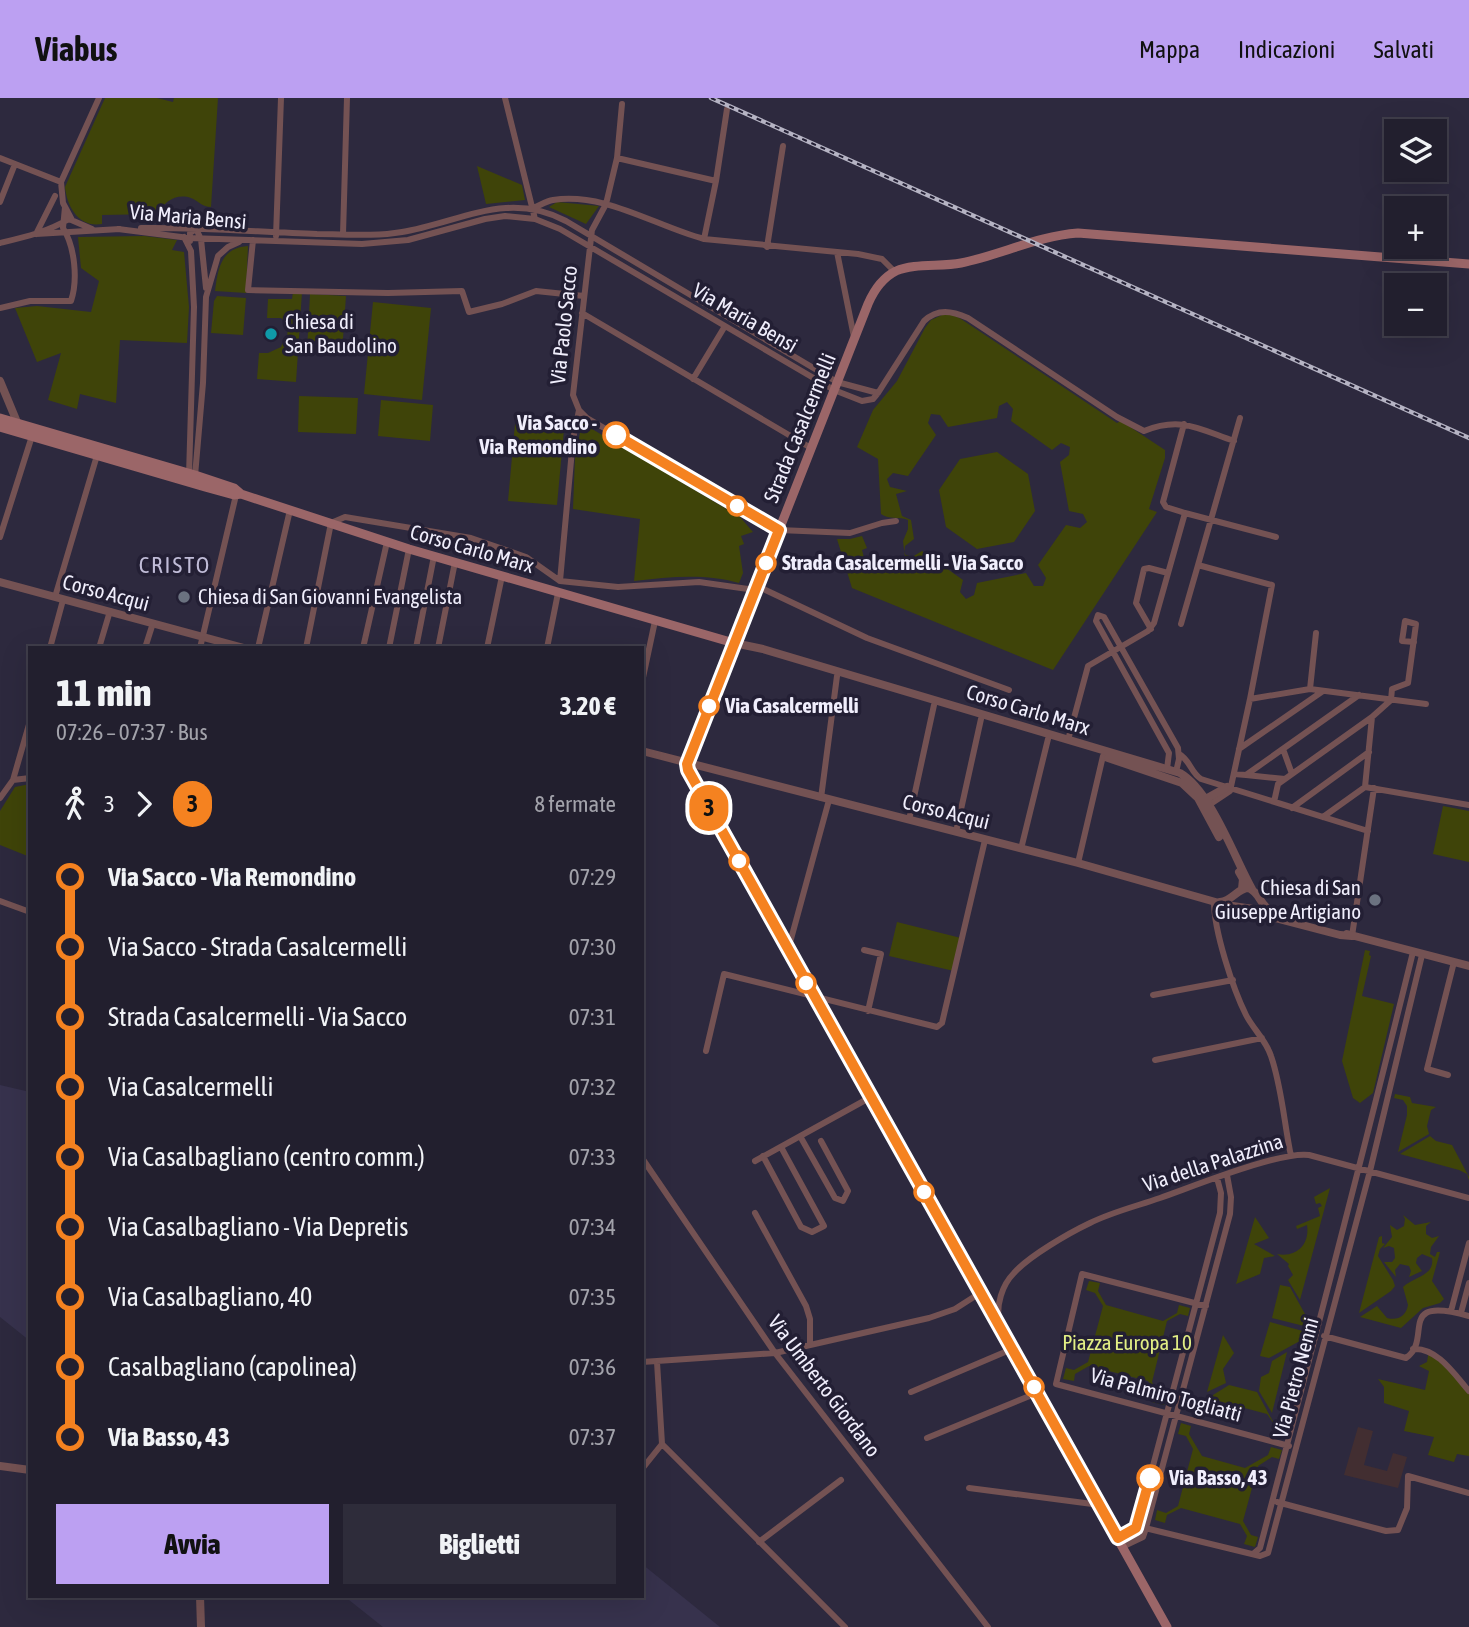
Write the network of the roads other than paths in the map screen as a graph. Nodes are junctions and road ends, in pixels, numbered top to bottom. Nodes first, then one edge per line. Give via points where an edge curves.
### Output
1 (99, 98) edge
2 (281, 98) edge
3 (347, 98) edge
4 (505, 98) edge
5 (622, 104) dead end
6 (727, 109) dead end
7 (783, 146) dead end
8 (0, 158) edge
9 (617, 158) junction
10 (15, 164) junction
11 (716, 181) junction
12 (61, 182) junction
13 (55, 196) dead end
14 (0, 202) edge
15 (607, 204) junction
16 (65, 207) junction
17 (533, 208) junction
18 (535, 219) junction
19 (74, 221) junction
20 (63, 223) junction
21 (118, 229) junction
22 (195, 229) junction
23 (93, 230) junction
24 (71, 233) junction
25 (36, 234) junction
26 (342, 234) junction
27 (276, 236) junction
28 (592, 236) junction
29 (186, 238) junction
30 (201, 239) junction
31 (704, 239) junction
32 (253, 240) junction
33 (0, 243) edge
34 (590, 247) junction
35 (767, 247) junction
36 (837, 252) junction
37 (1469, 264) edge
38 (895, 272) junction
39 (584, 296) junction
40 (206, 297) junction
41 (0, 308) edge
42 (582, 313) junction
43 (725, 326) junction
44 (854, 338) junction
45 (694, 379) junction
46 (0, 381) edge
47 (836, 386) junction
48 (579, 410) junction
49 (1240, 418) dead end
50 (1, 422) edge
51 (1184, 424) junction
52 (17, 427) junction
53 (32, 436) junction
54 (1234, 441) junction
55 (811, 448) junction
56 (98, 451) junction
57 (191, 477) junction
58 (239, 495) junction
59 (290, 510) junction
60 (1185, 513) junction
61 (1210, 520) junction
62 (897, 521) dead end
63 (331, 523) junction
64 (779, 530) junction
65 (0, 537) edge
66 (1276, 537) dead end
67 (387, 542) junction
68 (408, 549) junction
69 (433, 556) junction
70 (455, 562) junction
71 (1198, 565) junction
72 (1168, 573) junction
73 (502, 576) junction
74 (560, 581) junction
75 (0, 582) edge
76 (756, 588) junction
77 (558, 593) junction
78 (59, 598) junction
79 (110, 611) junction
80 (655, 621) junction
81 (153, 623) junction
82 (1181, 625) dead end
83 (1151, 629) junction
84 (1316, 633) dead end
85 (203, 637) junction
86 (1414, 642) dead end
87 (734, 643) junction
88 (50, 646) edge
89 (100, 646) edge
90 (146, 646) edge
91 (201, 646) edge
92 (237, 646) edge
93 (258, 646) edge
94 (306, 646) edge
95 (363, 646) edge
96 (389, 646) edge
97 (416, 646) edge
98 (438, 646) edge
99 (487, 646) edge
100 (547, 646) edge
101 (1121, 646) junction
102 (1113, 651) junction
103 (644, 673) edge
104 (836, 676) junction
105 (1310, 689) junction
106 (1009, 690) dead end
107 (1323, 691) junction
108 (1359, 695) junction
109 (1251, 699) junction
110 (1391, 699) junction
111 (1426, 704) dead end
112 (934, 705) junction
113 (1373, 717) junction
114 (981, 719) junction
115 (28, 727) edge
116 (1048, 739) junction
117 (1068, 740) junction
118 (1239, 749) junction
119 (1283, 749) junction
120 (644, 752) edge
121 (1369, 752) junction
122 (1179, 754) junction
123 (1103, 756) junction
124 (687, 764) junction
125 (1172, 772) junction
126 (1234, 774) junction
127 (1292, 774) junction
128 (1246, 775) junction
129 (28, 778) edge
130 (1285, 779) junction
131 (13, 780) junction
132 (1229, 788) junction
133 (1365, 788) junction
134 (1374, 788) junction
135 (0, 798) edge
136 (825, 799) junction
137 (1205, 802) junction
138 (1274, 802) junction
139 (1469, 805) edge
140 (1292, 808) junction
141 (1323, 817) junction
142 (909, 820) junction
143 (1368, 831) junction
144 (956, 832) junction
145 (985, 839) junction
146 (1021, 849) junction
147 (1078, 863) junction
148 (1252, 889) junction
149 (1239, 891) junction
150 (1257, 898) junction
151 (0, 901) edge
152 (1214, 902) junction
153 (1244, 907) junction
154 (28, 911) edge
155 (1352, 936) junction
156 (788, 950) junction
157 (864, 950) dead end
158 (1413, 952) junction
159 (1422, 954) junction
160 (1454, 962) junction
161 (1469, 966) edge
162 (1233, 980) junction
163 (1153, 995) dead end
164 (814, 998) junction
165 (868, 1011) junction
166 (1262, 1038) junction
167 (706, 1051) dead end
168 (1155, 1060) dead end
169 (1447, 1075) dead end
170 (871, 1097) junction
171 (800, 1136) junction
172 (821, 1141) dead end
173 (781, 1147) junction
174 (763, 1156) junction
175 (1291, 1156) junction
176 (644, 1161) edge
177 (755, 1161) dead end
178 (1360, 1169) junction
179 (1370, 1171) junction
180 (1227, 1175) junction
181 (1217, 1178) junction
182 (1469, 1198) edge
183 (755, 1213) dead end
184 (1469, 1243) edge
185 (1469, 1283) edge
186 (980, 1293) junction
187 (1000, 1302) junction
188 (1196, 1303) junction
189 (987, 1305) junction
190 (1206, 1306) junction
191 (1451, 1311) junction
192 (1461, 1314) junction
193 (1469, 1316) edge
194 (1002, 1331) junction
195 (1316, 1334) junction
196 (1325, 1336) junction
197 (810, 1345) junction
198 (1012, 1349) junction
199 (1413, 1349) junction
200 (775, 1353) junction
201 (644, 1362) edge
202 (657, 1362) junction
203 (1469, 1391) edge
204 (911, 1392) dead end
205 (1037, 1393) junction
206 (1167, 1414) junction
207 (1176, 1416) junction
208 (928, 1438) dead end
209 (662, 1444) junction
210 (1287, 1446) junction
211 (1296, 1448) junction
212 (0, 1466) edge
213 (644, 1466) edge
214 (28, 1469) edge
215 (841, 1480) dead end
216 (969, 1488) dead end
217 (1469, 1493) edge
218 (1272, 1500) junction
219 (1281, 1503) junction
220 (1100, 1505) junction
221 (1137, 1525) junction
222 (1146, 1528) junction
223 (760, 1542) junction
224 (1120, 1543) junction
225 (1252, 1554) junction
226 (200, 1598) edge
227 (201, 1627) edge
228 (845, 1627) edge
229 (988, 1627) edge
230 (1167, 1627) edge

1 - 12 street
2 - 27 street
3 - 26 street
4 - 17 street
5 - 9 street, Via Paolo Sacco
6 - 11 street
7 - 35 street
8 - 10 street
9 - 11 street
9 - 15 street, Via Paolo Sacco
10 - 12 street
10 - 14 street
11 - 31 street
12 - 16 street
13 - 25 street
15 - 17 street via 551,200
15 - 28 street, Via Paolo Sacco
15 - 31 street
16 - 19 street
16 - 20 street
17 - 18 street
17 - 26 street, Via Maria Bensi via 489,209 382,235
17 - 28 street, Via Maria Bensi
18 - 27 street, Via Maria Bensi via 495,217 377,243
18 - 34 street, Via Maria Bensi
19 - 20 street
19 - 23 street
19 - 24 street via 77,228
20 - 24 street via 63,229
20 - 25 street
21 - 22 street, Via Maria Bensi
21 - 23 street
21 - 29 street, Via Maria Bensi
22 - 27 street, Via Maria Bensi
22 - 29 street
22 - 30 street
23 - 24 street
24 - 25 street
24 - 41 street via 71,301 30,301
25 - 33 street
26 - 27 street, Via Maria Bensi
27 - 32 street, Via Maria Bensi
28 - 34 street, Via Paolo Sacco
28 - 47 street, Via Maria Bensi
29 - 30 street, Via Maria Bensi
29 - 57 street via 194,307
30 - 32 street, Via Maria Bensi
30 - 40 street
31 - 35 street
32 - 39 street via 248,290 462,291 468,312 536,291
32 - 40 street via 235,243 218,256
34 - 39 street, Via Paolo Sacco
34 - 43 street, Via Maria Bensi
35 - 36 street
36 - 38 street via 882,259
36 - 44 street, Strada Casalcermelli
37 - 38 main road via 1090,233 1068,234 969,261
38 - 44 main road, Strada Casalcermelli via 874,291
39 - 42 street, Via Paolo Sacco
40 - 57 street via 203,383
42 - 45 street
42 - 48 street, Via Paolo Sacco via 573,396
43 - 45 street
43 - 47 street, Via Maria Bensi
44 - 47 main road, Strada Casalcermelli
45 - 55 street
46 - 52 street
47 - 51 street, Via Maria Bensi via 878,393 924,321 949,311 968,318 1117,417 1144,430 1159,424
47 - 55 main road, Strada Casalcermelli
48 - 64 street, Via Paolo Sacco
48 - 74 street
49 - 54 street
50 - 52 main road
51 - 54 street, Via Maria Bensi
51 - 60 street via 1163,502 1166,508
52 - 53 main road, Corso Carlo Marx
52 - 56 main road, Corso Carlo Marx
53 - 56 main road, Corso Carlo Marx
53 - 65 street
54 - 61 street
55 - 64 main road, Strada Casalcermelli
56 - 57 main road, Corso Carlo Marx
56 - 78 street
57 - 58 main road, Corso Carlo Marx
58 - 59 main road, Corso Carlo Marx
58 - 85 street
59 - 63 main road, Corso Carlo Marx
59 - 93 street
60 - 61 street
60 - 72 street
61 - 66 street
61 - 71 street
62 - 64 street, Via Paolo Sacco via 850,533
63 - 67 main road, Corso Carlo Marx
63 - 74 street via 357,518 471,538 526,558
63 - 94 street
64 - 76 main road
67 - 68 main road, Corso Carlo Marx
67 - 95 street
68 - 69 main road, Corso Carlo Marx
68 - 96 street
69 - 70 main road, Corso Carlo Marx
69 - 97 street
70 - 73 main road, Corso Carlo Marx
70 - 98 street
71 - 82 street
71 - 109 street via 1272,584
72 - 83 street
72 - 83 street via 1144,569 1136,603
73 - 77 main road, Corso Carlo Marx
73 - 99 street
74 - 76 street via 618,587 699,582
75 - 78 street, Corso Acqui
76 - 87 main road
76 - 106 street via 867,638
77 - 80 main road, Corso Carlo Marx
77 - 100 street
78 - 79 street, Corso Acqui
78 - 88 street
79 - 81 street, Corso Acqui
79 - 89 street
80 - 87 main road, Corso Carlo Marx
80 - 103 street
81 - 85 street, Corso Acqui
81 - 90 street
83 - 101 street
84 - 105 street
85 - 91 street
85 - 92 street, Corso Acqui
86 - 110 street via 1408,683 1392,689
87 - 104 street, Corso Carlo Marx
87 - 117 street, Corso Carlo Marx
87 - 124 main road
101 - 102 street
101 - 102 street via 1104,616 1097,616
101 - 122 street
102 - 117 street via 1087,667
102 - 125 street via 1169,753
104 - 112 street, Corso Carlo Marx
104 - 136 street
105 - 107 street
105 - 109 street
107 - 108 street
107 - 118 street
108 - 110 street
108 - 119 street
109 - 118 street
110 - 111 street
110 - 113 street
112 - 114 street, Corso Carlo Marx
112 - 142 street
113 - 121 street
113 - 127 street
114 - 116 street, Corso Carlo Marx
114 - 144 street
115 - 131 street
116 - 123 street, Corso Carlo Marx
116 - 146 street
117 - 125 street, Corso Carlo Marx
118 - 126 street
119 - 127 street
119 - 128 street
120 - 124 street, Corso Acqui
121 - 133 street
121 - 140 street
122 - 125 street
122 - 132 street via 1196,776
123 - 125 street, Corso Carlo Marx
123 - 147 street
124 - 136 street, Corso Acqui
124 - 156 main road
125 - 137 street, Corso Carlo Marx via 1194,783
126 - 128 street
126 - 132 street
127 - 130 street
128 - 130 street
129 - 131 street
130 - 138 street via 1278,784
131 - 135 street
132 - 137 street
132 - 138 street
133 - 134 street
133 - 141 street
134 - 139 street
134 - 143 street
136 - 142 street, Corso Acqui
136 - 156 street
137 - 148 street, Corso Carlo Marx
137 - 149 street, Corso Carlo Marx via 1242,877
138 - 140 street
140 - 141 street
141 - 143 street
142 - 144 street, Corso Acqui
143 - 155 street
144 - 145 street, Corso Acqui
145 - 146 street, Corso Acqui
145 - 165 street via 942,1023 937,1027
146 - 147 street, Corso Acqui
147 - 152 street, Corso Acqui
148 - 149 street
148 - 150 street
149 - 152 street via 1227,901
149 - 153 street via 1236,901
150 - 153 street via 1255,904
150 - 155 street via 1272,912
151 - 154 street
152 - 153 street, Corso Acqui
152 - 162 street
153 - 155 street, Corso Acqui
155 - 158 street
156 - 164 main road
157 - 165 street via 881,954
158 - 159 street
158 - 178 street, Via Pietro Nenni
159 - 160 street
159 - 179 street, Via Pietro Nenni
160 - 161 street
160 - 169 street via 1427,1069
162 - 163 street
162 - 166 street via 1244,1012
164 - 165 street
164 - 167 street via 724,974
164 - 170 main road
166 - 168 street
166 - 175 street via 1276,1074
170 - 171 street
170 - 186 main road
171 - 172 street via 835,1198 843,1201 848,1191
171 - 173 street
173 - 174 street
173 - 174 street via 824,1226 812,1232 801,1227
174 - 177 street
175 - 178 street, Via della Palazzina via 1309,1155
175 - 180 street, Via della Palazzina
176 - 200 street, Via Umberto Giordano
178 - 179 street, Via della Palazzina
178 - 195 street, Via Pietro Nenni
179 - 182 street, Via della Palazzina
179 - 196 street, Via Pietro Nenni
180 - 181 street, Via della Palazzina
180 - 190 street via 1231,1210
181 - 187 street, Via della Palazzina via 1088,1224 1020,1267 1007,1281
181 - 188 street via 1222,1205
183 - 197 street via 806,1306
184 - 191 street
185 - 192 street
186 - 189 main road
186 - 197 street via 929,1318
187 - 189 street
187 - 194 street
188 - 190 street, Via Palmiro Togliatti
188 - 206 street
188 - 206 street, Via Palmiro Togliatti via 1082,1274 1056,1384
189 - 194 main road
190 - 207 street
191 - 192 street
191 - 199 street via 1436,1309 1423,1316
192 - 193 street
194 - 198 main road
195 - 196 street
195 - 210 street, Via Pietro Nenni
196 - 199 street via 1402,1358
196 - 211 street, Via Pietro Nenni
197 - 200 street
198 - 204 street
198 - 205 main road
199 - 203 street via 1429,1350
200 - 202 street
200 - 229 street, Via Umberto Giordano
201 - 202 street
202 - 209 street
205 - 208 street
205 - 220 main road
206 - 207 street, Via Palmiro Togliatti
206 - 221 street
207 - 210 street, Via Palmiro Togliatti
207 - 222 street
209 - 213 street
209 - 223 street
210 - 211 street, Via Palmiro Togliatti
210 - 218 street, Via Pietro Nenni
211 - 219 street, Via Pietro Nenni
212 - 214 street
215 - 223 street
216 - 220 street
217 - 219 street via 1408,1476 1407,1508 1398,1530 1386,1531
218 - 219 street
218 - 225 street, Via Pietro Nenni via 1260,1548
219 - 225 street, Via Pietro Nenni via 1268,1553
220 - 224 main road
221 - 222 street
221 - 224 street
222 - 224 street via 1143,1537
222 - 225 street
223 - 228 street
224 - 230 main road
226 - 227 street

